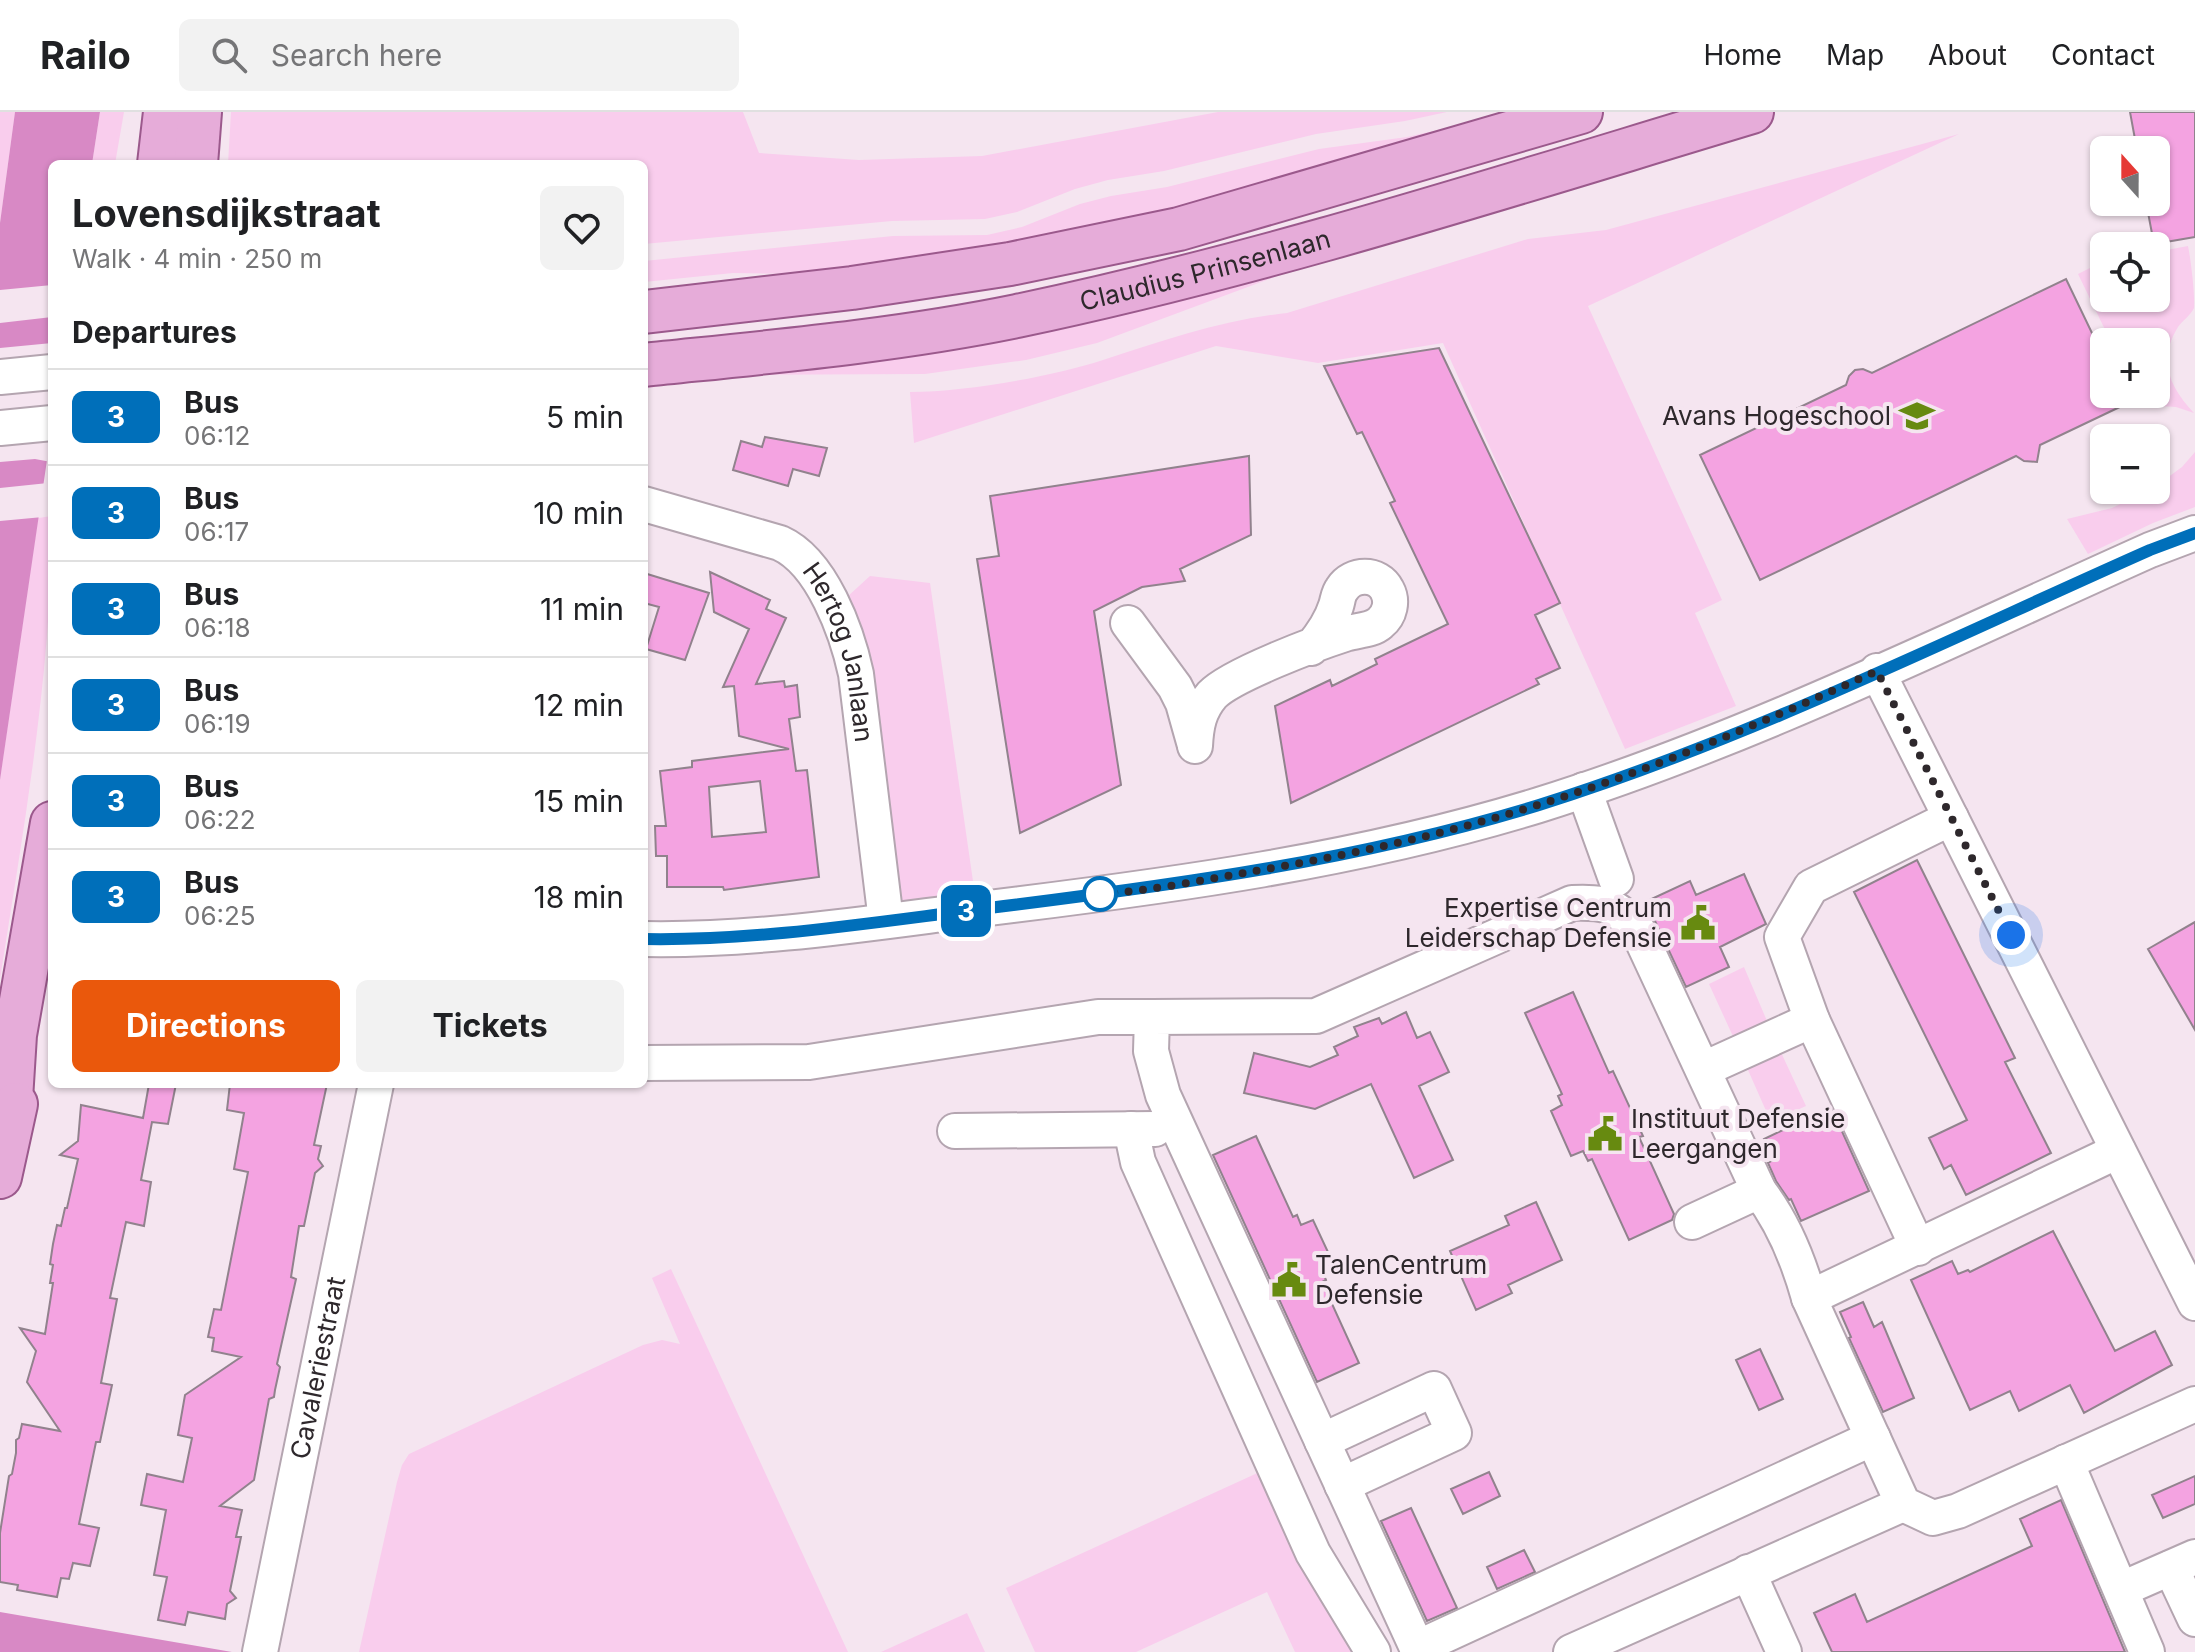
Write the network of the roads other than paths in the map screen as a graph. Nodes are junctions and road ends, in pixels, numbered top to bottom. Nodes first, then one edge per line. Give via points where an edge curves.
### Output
1 (165, 112) edge
2 (200, 112) edge
3 (1581, 112) edge
4 (1752, 112) edge
5 (159, 160) edge
6 (196, 160) edge
7 (648, 312) edge
8 (648, 365) edge
9 (48, 372) edge
10 (0, 377) edge
11 (48, 423) edge
12 (0, 428) edge
13 (648, 505) edge
14 (2195, 533) edge
15 (1128, 623) dead end
16 (1311, 648) dead end
17 (1877, 671) junction
18 (1584, 790) junction
19 (1951, 818) junction
20 (48, 846) edge
21 (1616, 879) dead end
22 (886, 921) junction
23 (648, 939) edge
24 (48, 967) edge
25 (1152, 1017) junction
26 (1812, 1020) junction
27 (648, 1063) edge
28 (1704, 1069) junction
29 (375, 1088) edge
30 (1179, 1128) junction
31 (1131, 1129) junction
32 (9, 1131) junction
33 (955, 1131) dead end
34 (2118, 1151) junction
35 (0, 1177) edge
36 (1759, 1191) junction
37 (1692, 1222) dead end
38 (1918, 1248) junction
39 (1246, 1272) junction
40 (1197, 1293) junction
41 (1809, 1298) junction
42 (2195, 1303) edge
43 (2195, 1404) edge
44 (1873, 1438) junction
45 (2066, 1462) junction
46 (1332, 1464) junction
47 (1285, 1489) junction
48 (1903, 1504) junction
49 (2183, 1562) edge
50 (1748, 1572) junction
51 (2122, 1589) junction
52 (2195, 1619) edge
53 (1418, 1650) edge
54 (260, 1652) edge
55 (1373, 1652) edge
56 (1571, 1652) edge
57 (1784, 1652) edge
58 (2147, 1652) edge

1 - 5 main road
2 - 6 main road
3 - 7 main road, Claudius Prinsenlaan via 1179,229 1010,264
4 - 8 main road, Claudius Prinsenlaan via 1167,282 1013,316
9 - 10 street
11 - 12 street
13 - 22 street, Hertog Janlaan via 780,543 811,567 839,620 854,665
14 - 17 street
15 - 16 street via 1179,694 1195,746 1199,717 1215,692
17 - 18 street
17 - 19 street
18 - 21 street
18 - 22 street via 1402,843 1216,865 1143,889
19 - 26 street via 1811,887 1782,937
19 - 34 street
20 - 32 main road via 15,1035
22 - 23 street via 718,938
24 - 32 main road
25 - 27 street via 1098,1017 809,1062
25 - 28 street via 1316,1016 1572,903 1600,902 1622,913 1637,929
25 - 30 street via 1151,1051
26 - 28 street
26 - 38 street
28 - 36 street
29 - 54 street, Cavaleriestraat
30 - 31 street
30 - 39 street
31 - 33 street
31 - 40 street via 1138,1162
32 - 35 main road
34 - 38 street
34 - 42 street
36 - 37 street
36 - 41 street via 1771,1206
38 - 41 street
39 - 40 street
39 - 46 street
40 - 47 street
41 - 44 street
43 - 45 street
44 - 48 street
44 - 53 street
45 - 48 street via 1933,1518
45 - 51 street
46 - 47 street
46 - 53 street
47 - 55 street via 1313,1553
48 - 50 street
49 - 51 street
49 - 52 street
50 - 56 street
50 - 57 street
51 - 58 street

